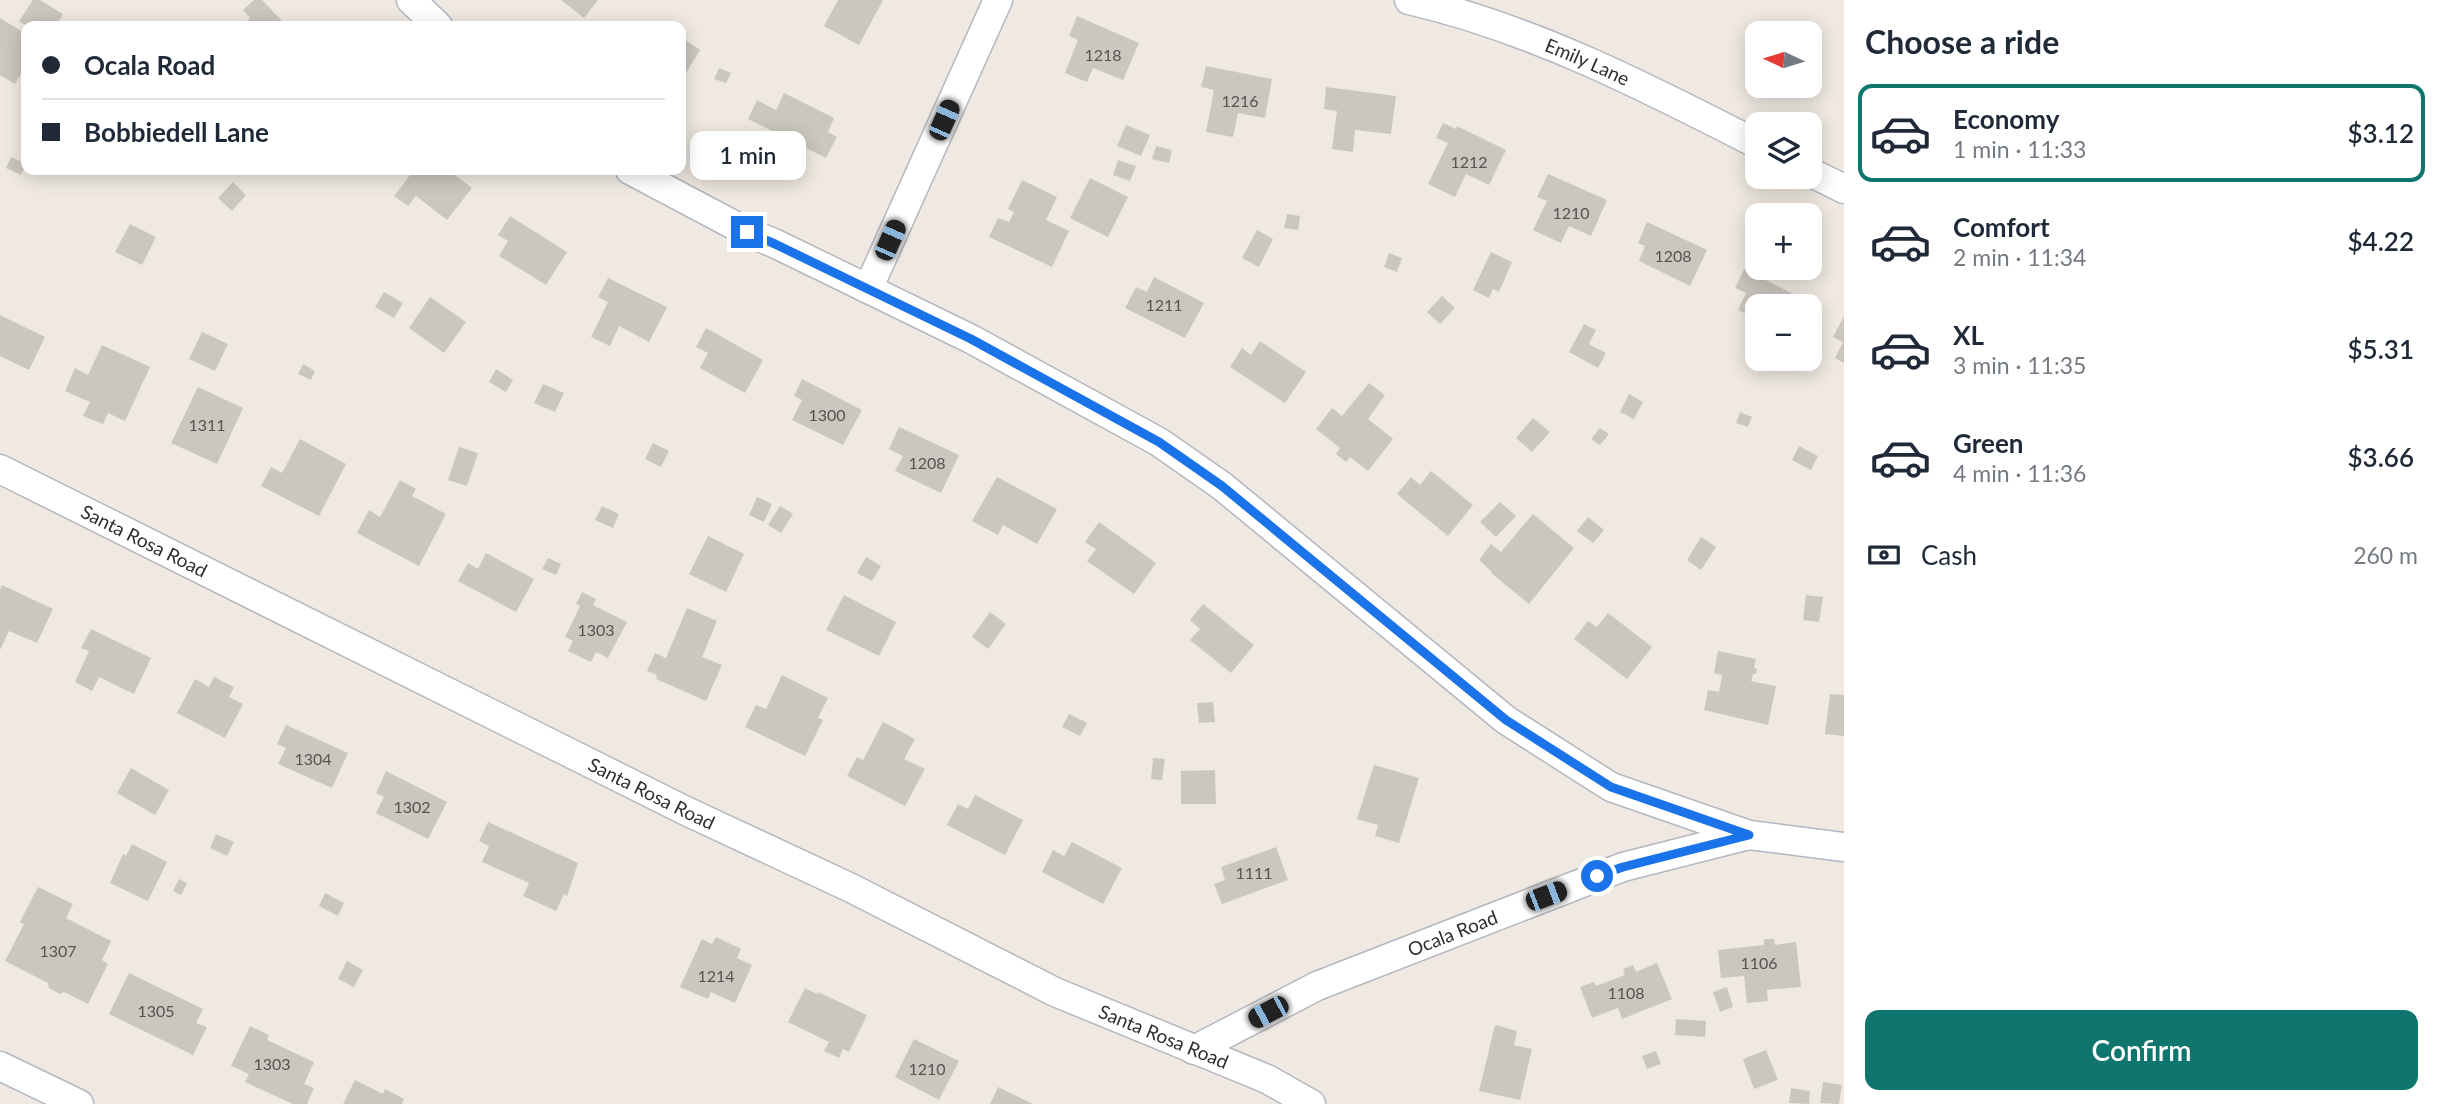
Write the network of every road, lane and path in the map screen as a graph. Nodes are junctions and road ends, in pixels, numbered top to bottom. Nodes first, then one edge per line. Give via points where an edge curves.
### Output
1 (411, 0) edge
2 (998, 0) edge
3 (1409, 0) edge
4 (433, 21) edge
5 (1745, 138) edge
6 (639, 175) edge
7 (1822, 178) edge
8 (1844, 189) edge
9 (868, 289) junction
10 (0, 469) edge
11 (1749, 835) junction
12 (1844, 846) edge
13 (1194, 1050) junction
14 (0, 1066) edge
15 (79, 1104) edge
16 (1311, 1104) edge

1 - 4 street
2 - 9 street
3 - 5 street, Emily Lane via 1563,50
6 - 9 street
7 - 8 street
9 - 11 street via 971,339 1159,442 1222,486 1506,720 1611,787
10 - 13 street, Santa Rosa Road via 1055,992
11 - 12 street, Ocala Road
11 - 13 street, Ocala Road via 1597,876 1317,986
13 - 16 street, Santa Rosa Road via 1267,1079
14 - 15 street

